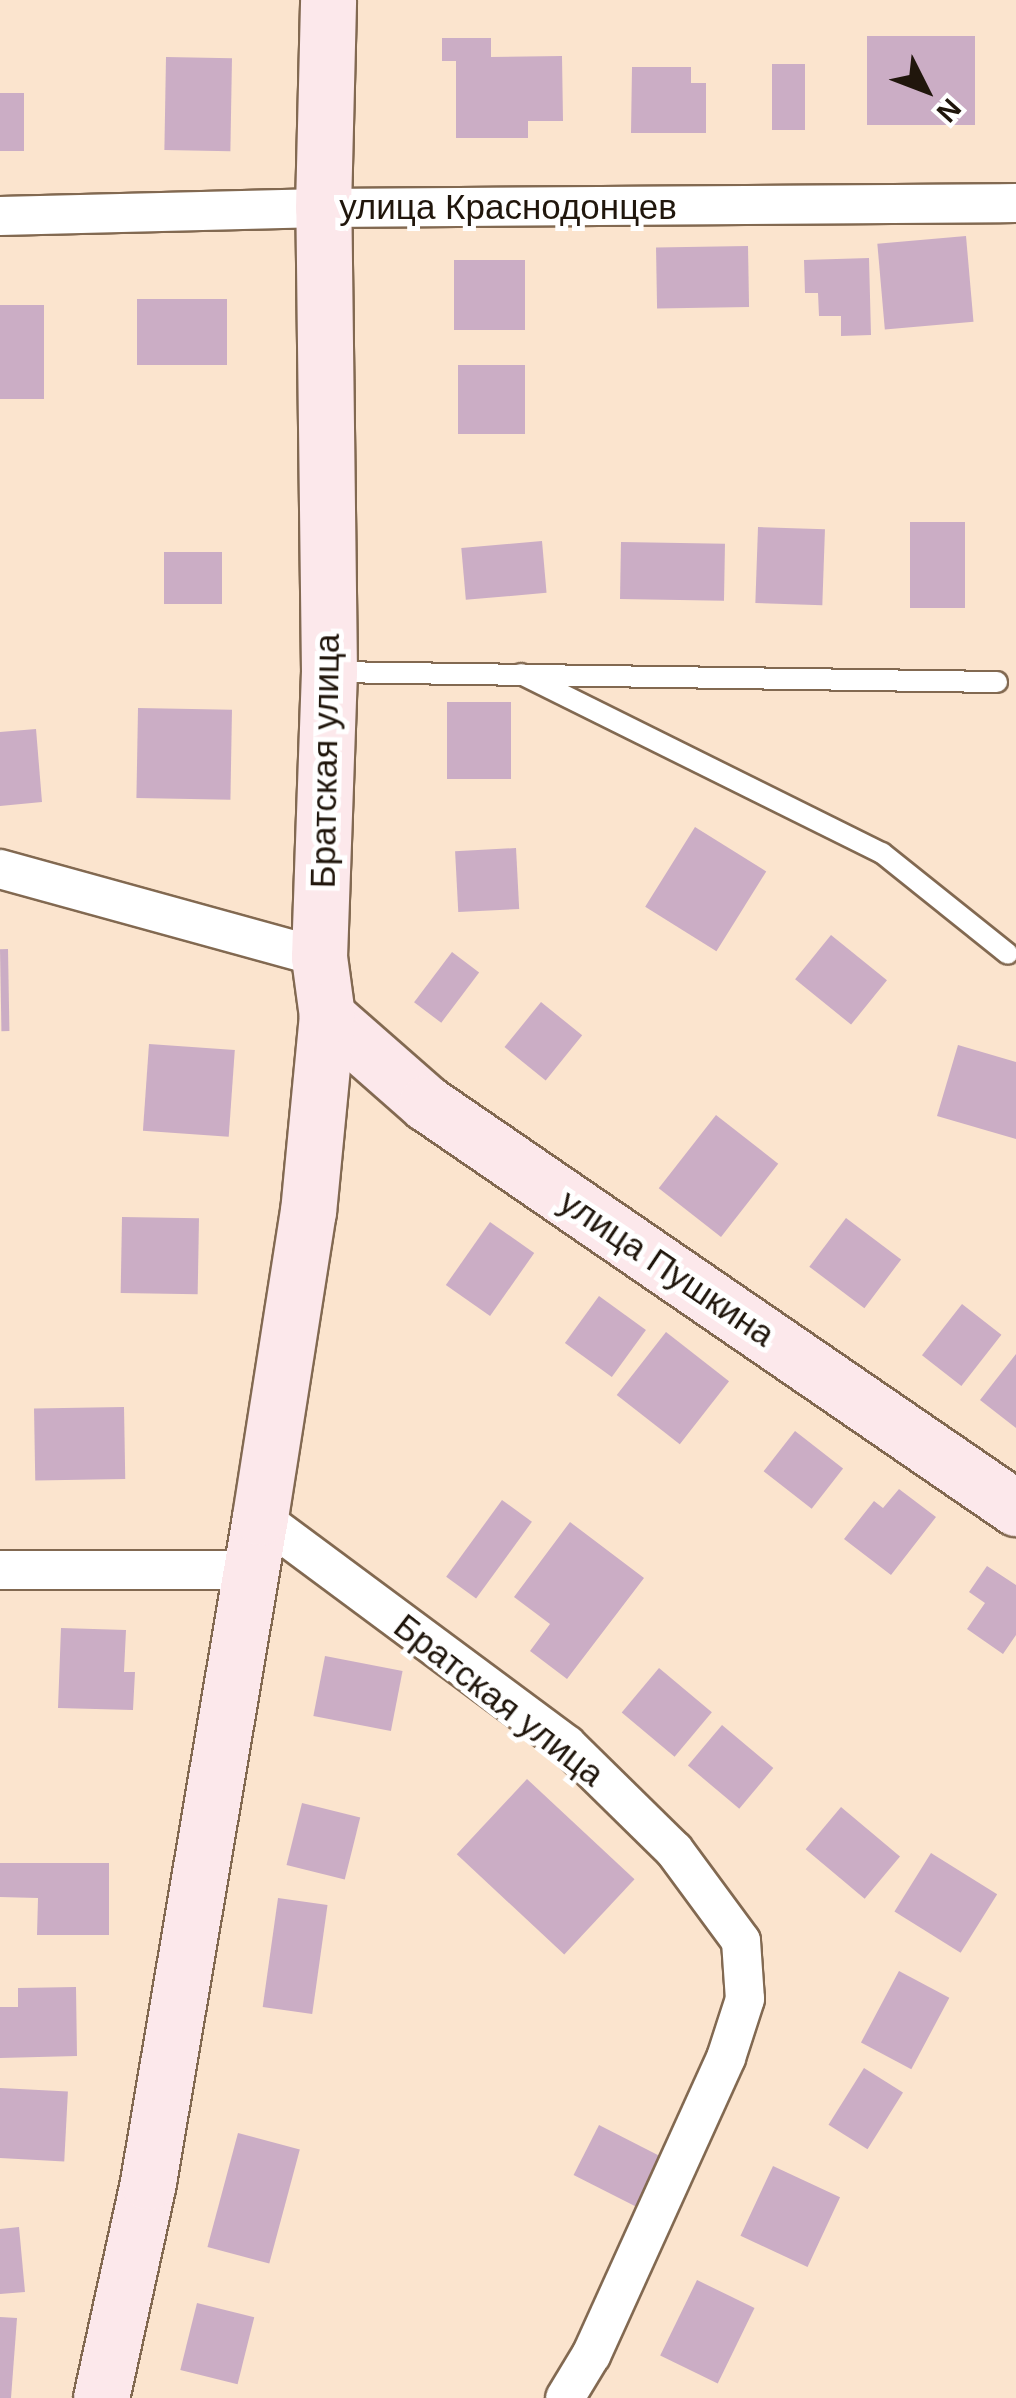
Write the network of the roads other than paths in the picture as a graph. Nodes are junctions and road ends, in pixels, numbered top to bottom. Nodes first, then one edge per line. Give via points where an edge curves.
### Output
1 (328, 0) edge
2 (1016, 203) edge
3 (323, 208) junction
4 (0, 216) edge
5 (515, 671) junction
6 (329, 672) junction
7 (997, 682) dead end
8 (0, 870) edge
9 (1008, 954) dead end
10 (319, 957) junction
11 (328, 1016) junction
12 (1016, 1508) edge
13 (260, 1518) junction
14 (0, 1570) edge
15 (247, 1570) junction
16 (101, 2398) edge
17 (566, 2398) edge

1 - 3 main road, Братская улица
2 - 3 street, улица Краснодонцев
3 - 4 street, улица Краснодонцев
3 - 6 main road, Братская улица
5 - 6 lane
5 - 7 lane
5 - 9 lane via 882,853
6 - 10 main road, Братская улица
8 - 10 street
10 - 11 main road, Братская улица
11 - 12 main road, улица Пушкина via 426,1104
11 - 13 main road, Братская улица via 308,1212
13 - 15 main road, Братская улица
13 - 17 street, Братская улица via 567,1745 674,1850 741,1941 745,1998 726,2058
14 - 15 street
15 - 16 main road, Братская улица via 148,2182

